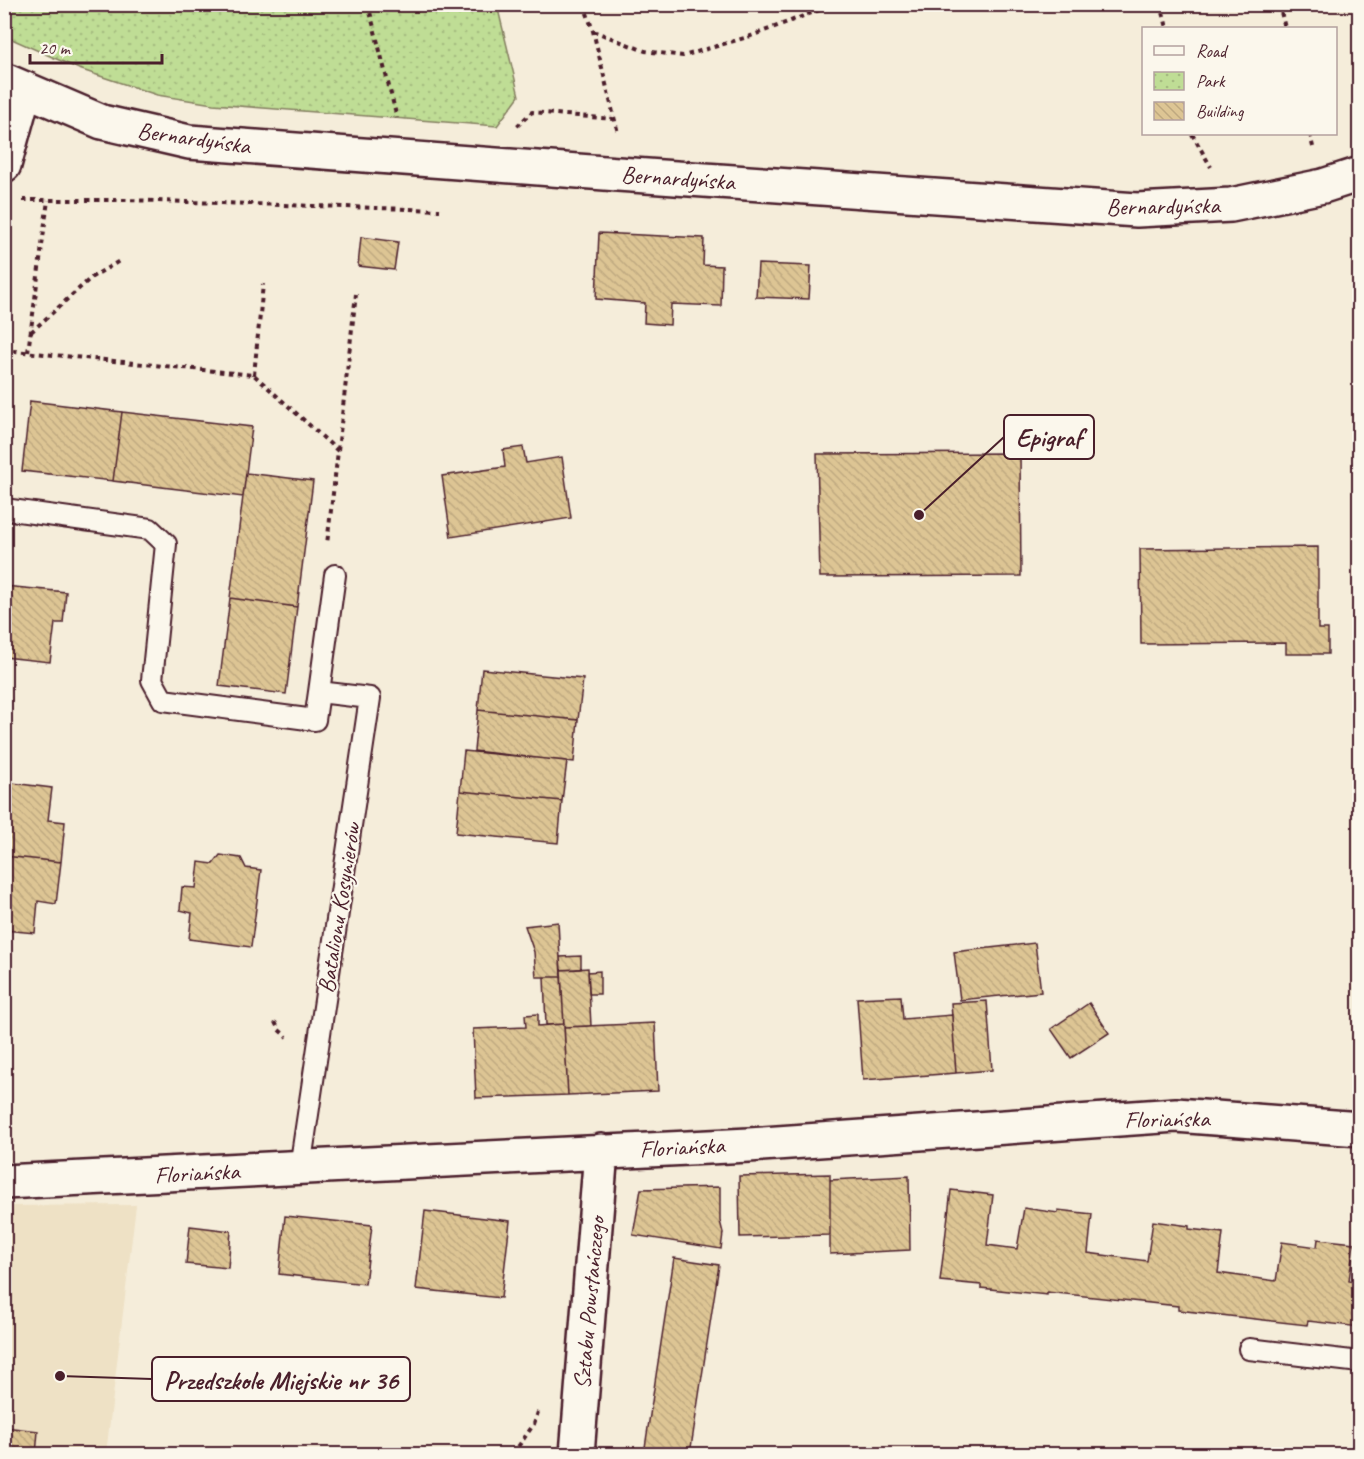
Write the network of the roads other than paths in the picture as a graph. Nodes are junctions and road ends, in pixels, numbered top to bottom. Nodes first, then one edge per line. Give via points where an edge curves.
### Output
1 (15, 84) edge
2 (4, 165) edge
3 (1359, 174) edge
4 (4, 509) edge
5 (335, 575) road end
6 (319, 692) junction
7 (1359, 1129) edge
8 (602, 1151) junction
9 (300, 1168) junction
10 (4, 1182) edge
11 (1249, 1349) dead end
12 (1359, 1362) edge
13 (577, 1455) edge

1 - 2 street
1 - 3 street, Bernardyńska via 102,122 189,142 1137,210 1231,205 1323,186
4 - 6 lane via 150,529 166,544 152,680 163,700 315,720
5 - 6 lane
6 - 9 lane, Batalionu Kosynierów via 370,698
7 - 8 street, Floriańska via 1176,1115
8 - 9 street, Floriańska
8 - 13 street, Sztabu Powstańczego
9 - 10 street, Floriańska
11 - 12 lane

